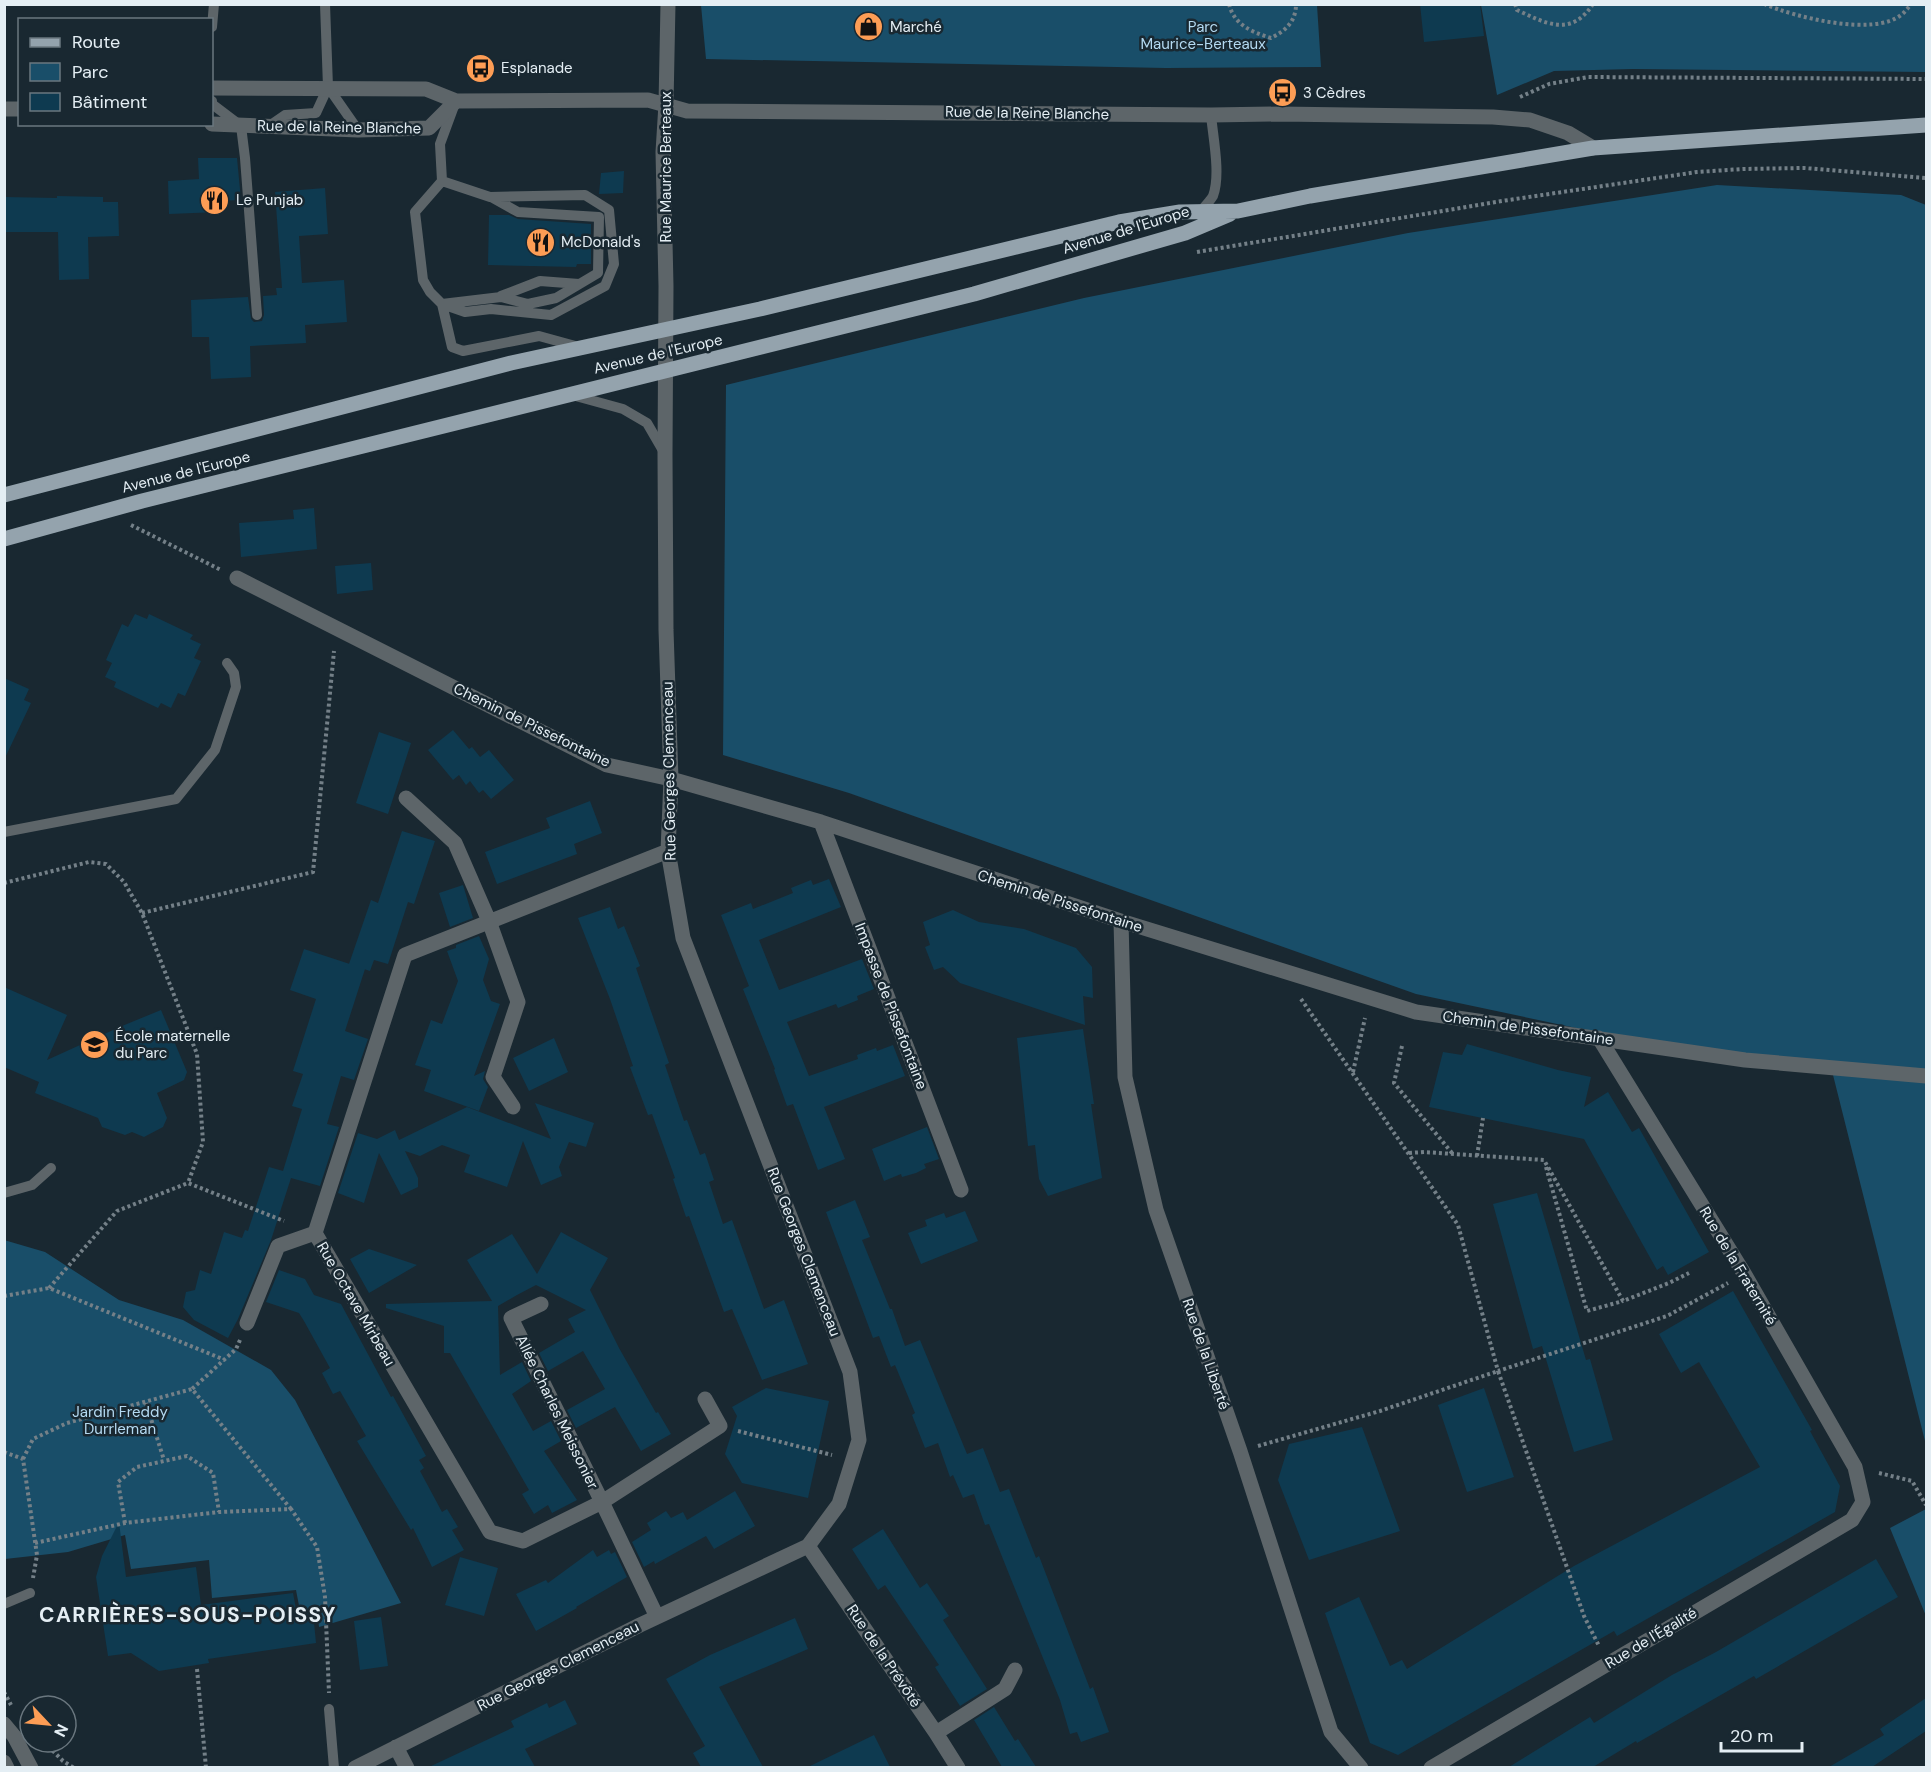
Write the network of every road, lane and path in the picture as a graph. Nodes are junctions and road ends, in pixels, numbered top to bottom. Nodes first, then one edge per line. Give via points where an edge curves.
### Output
1 (325, 4) edge
2 (668, 4) edge
3 (1229, 4) edge
4 (1296, 4) edge
5 (1515, 4) edge
6 (1593, 4) edge
7 (1764, 4) edge
8 (1911, 4) edge
9 (1926, 79) edge
10 (328, 87) junction
11 (213, 88) edge
12 (456, 101) junction
13 (213, 103) edge
14 (666, 104) junction
15 (1211, 115) junction
16 (1493, 117) junction
17 (213, 124) edge
18 (1926, 125) edge
19 (241, 126) junction
20 (269, 126) junction
21 (358, 130) junction
22 (1593, 148) junction
23 (1926, 178) edge
24 (442, 181) junction
25 (490, 196) junction
26 (1238, 210) junction
27 (1201, 211) junction
28 (1194, 253) dead end
29 (579, 284) junction
30 (501, 297) junction
31 (442, 304) junction
32 (257, 315) dead end
33 (666, 328) junction
34 (582, 347) junction
35 (665, 370) junction
36 (572, 395) junction
37 (664, 454) junction
38 (4, 495) edge
39 (104, 512) junction
40 (4, 539) edge
41 (237, 578) joint
42 (336, 628) junction
43 (227, 663) dead end
44 (671, 779) junction
45 (406, 798) dead end
46 (820, 822) junction
47 (4, 832) edge
48 (668, 851) junction
49 (4, 884) edge
50 (142, 914) junction
51 (489, 921) junction
52 (1121, 921) junction
53 (1280, 970) junction
54 (1370, 998) junction
55 (1599, 1038) junction
56 (1402, 1047) dead end
57 (1353, 1073) junction
58 (1926, 1076) edge
59 (513, 1107) dead end
60 (1483, 1118) dead end
61 (1408, 1154) junction
62 (1453, 1154) junction
63 (1477, 1156) junction
64 (1544, 1160) junction
65 (51, 1168) dead end
66 (188, 1183) junction
67 (961, 1190) dead end
68 (4, 1193) edge
69 (315, 1233) junction
70 (1689, 1273) dead end
71 (1745, 1275) junction
72 (49, 1288) junction
73 (4, 1296) edge
74 (1623, 1301) junction
75 (541, 1304) dead end
76 (247, 1323) dead end
77 (236, 1349) dead end
78 (225, 1360) junction
79 (1498, 1371) junction
80 (192, 1389) junction
81 (705, 1399) dead end
82 (146, 1403) junction
83 (720, 1426) junction
84 (1240, 1451) junction
85 (4, 1452) edge
86 (23, 1459) junction
87 (164, 1460) junction
88 (853, 1460) junction
89 (1855, 1467) junction
90 (602, 1502) junction
91 (1863, 1502) joint
92 (1926, 1505) edge
93 (291, 1509) junction
94 (219, 1512) junction
95 (125, 1523) junction
96 (35, 1543) junction
97 (808, 1546) junction
98 (37, 1555) dead end
99 (30, 1593) dead end
100 (4, 1604) edge
101 (657, 1617) junction
102 (1608, 1664) junction
103 (197, 1669) dead end
104 (1015, 1670) dead end
105 (329, 1709) joint
106 (4, 1725) edge
107 (936, 1732) junction
108 (396, 1747) junction
109 (56, 1754) edge
110 (4, 1762) edge
111 (7, 1767) edge
112 (31, 1767) edge
113 (74, 1767) edge
114 (206, 1767) edge
115 (334, 1767) edge
116 (355, 1767) edge
117 (407, 1767) edge
118 (958, 1767) edge
119 (1361, 1767) edge
120 (1431, 1767) edge

1 - 10 lane
2 - 14 street, Rue Maurice Berteaux
3 - 4 path via 1232,15 1250,32 1271,38 1286,31 1296,14
5 - 6 path via 1517,10 1548,25 1570,24
7 - 8 path via 1833,23 1868,26 1900,16
9 - 16 path via 1588,77 1549,84 1521,96
10 - 11 street, Rue de la Reine Blanche
10 - 12 street, Rue de la Reine Blanche via 426,89
10 - 20 lane via 316,113 285,115
10 - 21 lane
12 - 14 street, Rue de la Reine Blanche via 648,100
12 - 21 street, Rue de la Reine Blanche via 429,128
12 - 24 lane via 440,144
13 - 19 lane
14 - 15 street, Rue de la Reine Blanche via 687,111
14 - 33 street, Rue Maurice Berteaux
15 - 16 street, Rue de la Reine Blanche
15 - 27 lane via 1215,184 1213,195
16 - 22 street, Rue de la Reine Blanche via 1530,120 1568,133
17 - 19 street, Rue de la Reine Blanche
18 - 22 main road
19 - 20 street, Rue de la Reine Blanche
19 - 32 lane
20 - 21 street, Rue de la Reine Blanche
22 - 26 main road
23 - 28 path via 1804,168 1697,172
24 - 25 lane
24 - 31 lane via 415,212 423,280
25 - 29 lane via 518,212 599,217 598,273
25 - 31 lane via 585,195 609,210 614,264 605,286 551,315 491,309 465,312
26 - 27 main road, Avenue de l'Europe
26 - 35 main road, Avenue de l'Europe via 1185,233 974,294
27 - 33 main road, Avenue de l'Europe via 1119,222
29 - 30 lane via 540,281
29 - 30 lane via 556,298 528,304
30 - 31 lane
31 - 34 lane via 452,346 463,351 539,336
33 - 34 main road, Avenue de l'Europe
33 - 35 street, Rue Maurice Berteaux
34 - 38 main road, Avenue de l'Europe
35 - 36 main road, Avenue de l'Europe
35 - 37 street, Rue Georges Clemenceau
36 - 37 lane, Rue Georges Clemenceau via 622,409 647,423
36 - 39 main road, Avenue de l'Europe
37 - 44 street, Rue Georges Clemenceau
39 - 40 main road, Avenue de l'Europe
39 - 41 path
41 - 42 street, Chemin de Pissefontaine
42 - 44 street, Chemin de Pissefontaine via 607,765
42 - 50 path via 313,872
43 - 47 lane via 234,673 236,687 215,750 176,799
44 - 46 street, Chemin de Pissefontaine
44 - 48 street, Rue Georges Clemenceau
45 - 51 street via 455,843
46 - 52 street, Chemin de Pissefontaine
46 - 67 street, Impasse de Pissefontaine
48 - 51 street, Rue Octave Mirbeau
48 - 88 street, Rue Georges Clemenceau via 683,938 850,1372 859,1440
49 - 50 path via 89,862 106,864 124,882
50 - 66 path via 197,1054 204,1142
51 - 59 street via 518,1002 493,1077
51 - 69 street, Rue Octave Mirbeau via 405,955
52 - 53 street, Chemin de Pissefontaine
52 - 84 street, Rue de la Liberté via 1125,1077 1156,1210
53 - 54 street, Chemin de Pissefontaine
53 - 57 path
54 - 55 street, Chemin de Pissefontaine via 1416,1012
54 - 57 path
55 - 58 street, Chemin de Pissefontaine via 1745,1060
55 - 71 street, Rue de la Fraternité
56 - 62 path via 1394,1083
57 - 61 path
60 - 63 path
61 - 62 path
61 - 79 path via 1458,1225
62 - 63 path
63 - 64 path
64 - 74 path
64 - 74 path via 1587,1311
65 - 68 lane via 32,1185
66 - 69 path
66 - 72 path via 117,1211
69 - 76 street via 278,1246
69 - 90 street, Rue Octave Mirbeau via 490,1532 523,1541
70 - 74 path
71 - 79 path via 1667,1316
71 - 89 street, Rue de la Fraternité
72 - 73 path
72 - 78 path
75 - 90 street, Allée Charles Meissonier via 511,1318
77 - 78 path
78 - 80 path
79 - 84 path via 1380,1411
79 - 102 path via 1584,1616
80 - 82 path
80 - 93 path
81 - 83 street
82 - 86 path via 67,1423 33,1439
82 - 87 path
83 - 88 path
83 - 90 street, Rue Octave Mirbeau
84 - 119 street, Rue de la Liberté via 1331,1732
85 - 86 path
86 - 96 path
87 - 94 path via 187,1456 213,1473
87 - 95 path via 137,1467 118,1482
88 - 97 street, Rue Georges Clemenceau via 839,1504
89 - 91 street, Rue de la Fraternité
89 - 92 path via 1912,1481
90 - 101 street
91 - 102 street, Rue de l'Égalité via 1852,1520
93 - 94 path
93 - 105 path via 317,1547 326,1597
94 - 95 path
95 - 96 path
96 - 98 path
97 - 101 street, Rue Georges Clemenceau
97 - 107 street, Rue de la Prévôté
99 - 100 lane
101 - 108 street, Rue Georges Clemenceau
102 - 120 street, Rue de l'Égalité
103 - 114 path
104 - 107 street via 1005,1689
105 - 115 lane
106 - 112 street
107 - 118 street, Rue de la Prévôté
108 - 116 street, Rue Georges Clemenceau
108 - 117 street
109 - 113 path
110 - 111 street

